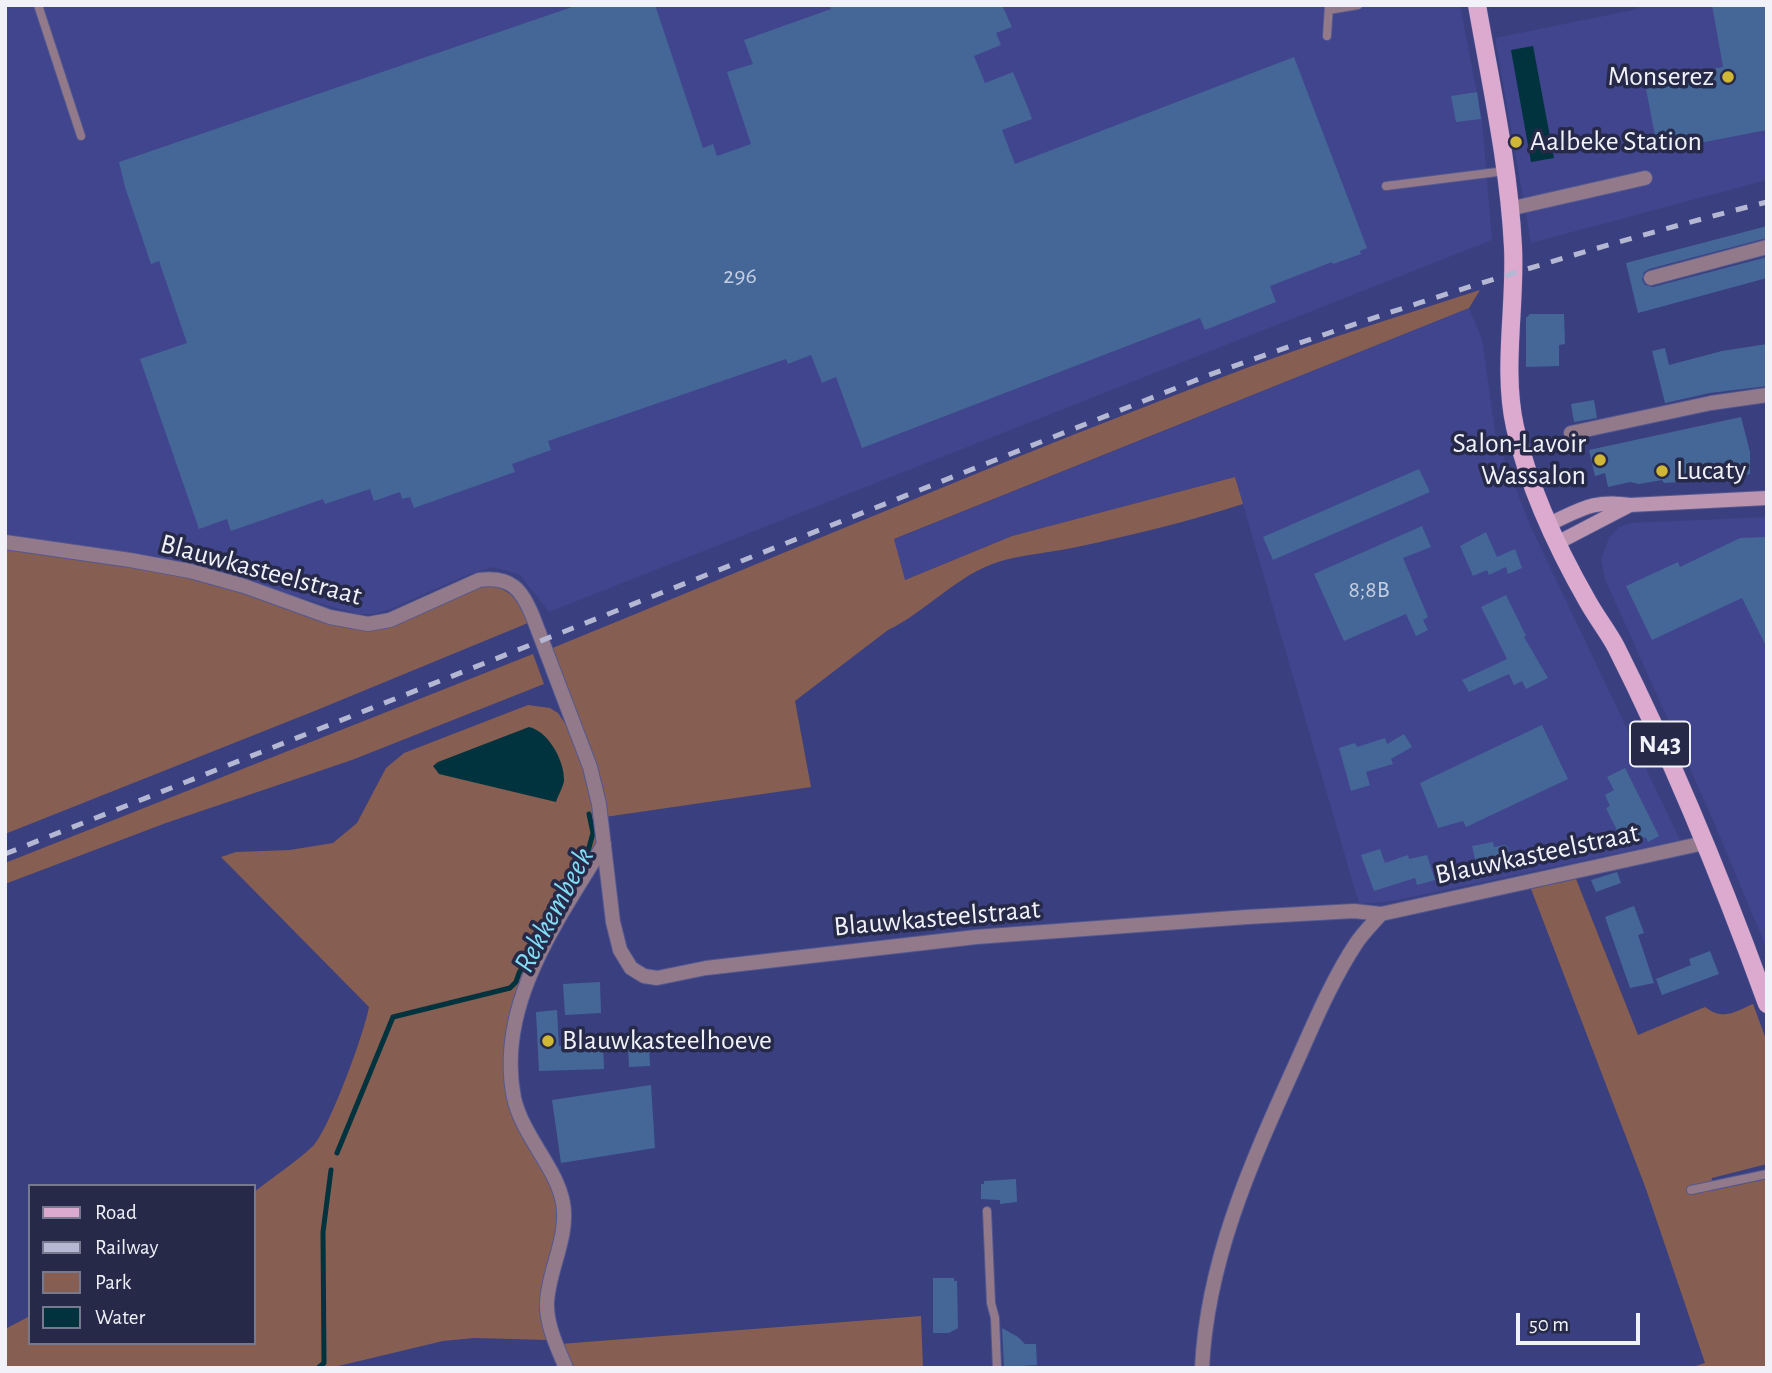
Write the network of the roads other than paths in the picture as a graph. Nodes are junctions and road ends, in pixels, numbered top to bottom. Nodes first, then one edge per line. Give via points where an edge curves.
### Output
1 (38, 5) edge
2 (1358, 5) edge
3 (1477, 5) edge
4 (1329, 8) edge
5 (1327, 36) dead end
6 (81, 136) dead end
7 (1505, 171) junction
8 (1645, 178) dead end
9 (1386, 186) dead end
10 (1509, 209) junction
11 (1767, 247) edge
12 (1651, 278) dead end
13 (1767, 395) edge
14 (1571, 433) dead end
15 (1767, 498) edge
16 (1630, 505) junction
17 (1549, 524) junction
18 (5, 542) edge
19 (1558, 542) junction
20 (1704, 843) junction
21 (604, 844) junction
22 (1381, 914) junction
23 (1767, 1004) edge
24 (1767, 1174) edge
25 (1691, 1190) dead end
26 (988, 1211) dead end
27 (566, 1368) edge
28 (997, 1368) edge
29 (1202, 1368) edge

1 - 6 lane
2 - 4 lane
3 - 7 main road, N43
4 - 5 lane
7 - 9 lane
7 - 10 main road, N43
8 - 10 street
10 - 17 main road, N43 via 1514,272 1511,404
11 - 12 street
13 - 14 street
15 - 16 main road
16 - 17 main road via 1594,504
16 - 19 main road
17 - 19 main road, N43
18 - 21 street, Blauwkasteelstraat via 190,571 330,617 368,624 390,620 479,580 511,584 530,609 590,767
19 - 20 main road, N43 via 1615,645
20 - 22 street, Blauwkasteelstraat
20 - 23 main road, N43
21 - 22 street, Blauwkasteelstraat via 620,950 631,968 657,978 706,968 976,937 1247,917 1354,911
21 - 27 street via 530,973 513,1039 514,1097 526,1132 563,1203 565,1227 547,1304
22 - 29 street via 1357,942 1331,989 1235,1208 1210,1296
24 - 25 lane
26 - 28 lane

